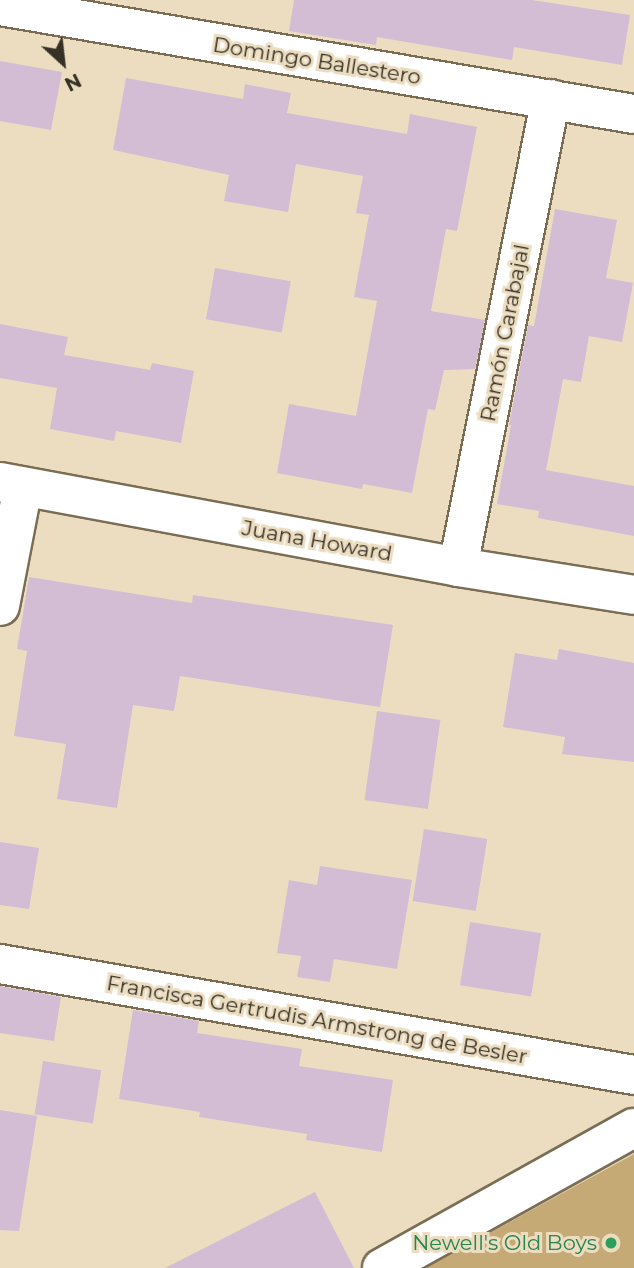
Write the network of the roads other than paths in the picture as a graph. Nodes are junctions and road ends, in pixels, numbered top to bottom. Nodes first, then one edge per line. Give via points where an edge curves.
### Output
1 (0, 6) edge
2 (124, 14) edge
3 (551, 99) junction
4 (634, 114) edge
5 (11, 485) edge
6 (458, 567) junction
7 (634, 595) edge
8 (0, 606) edge
9 (0, 964) edge
10 (634, 1075) edge
11 (634, 1128) edge
12 (382, 1268) edge

1 - 2 street, Domingo Ballestero
2 - 3 street, Domingo Ballestero
3 - 4 street, Domingo Ballestero
3 - 6 street, Ramón Carabajal
5 - 6 street, Juana Howard
5 - 8 street
6 - 7 street, Juana Howard
9 - 10 street, Francisca Gertrudis Armstrong de Besler
11 - 12 street

